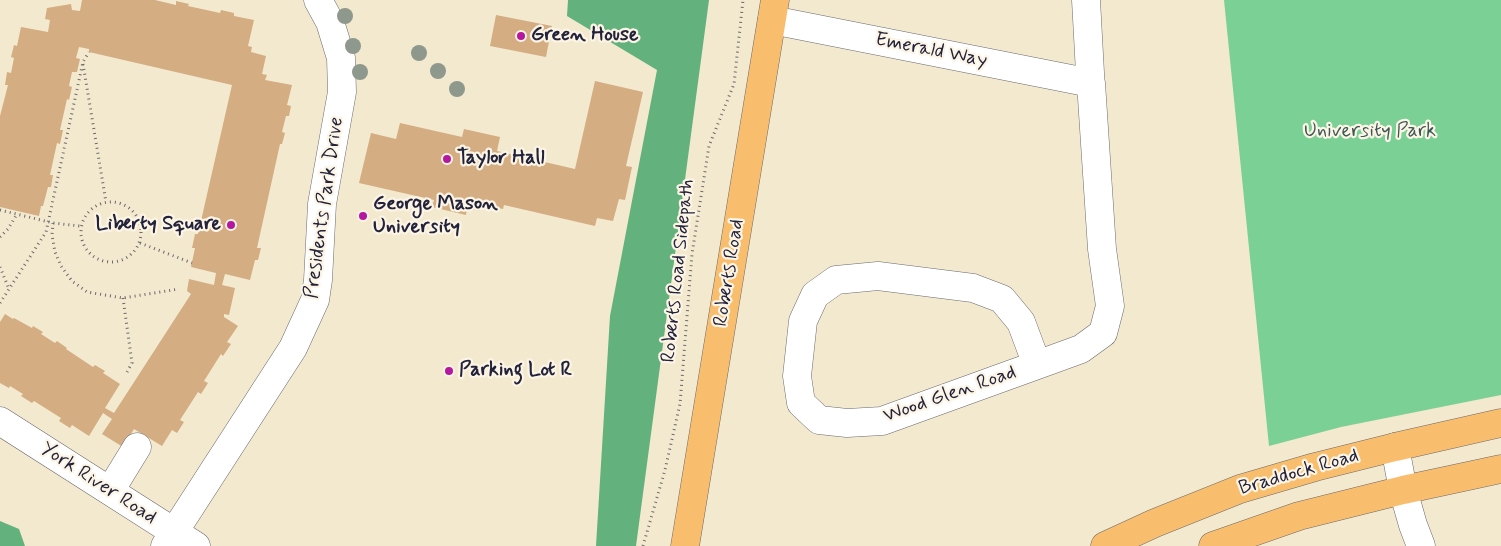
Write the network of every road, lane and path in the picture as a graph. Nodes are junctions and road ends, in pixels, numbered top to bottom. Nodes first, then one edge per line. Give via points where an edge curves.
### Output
1 (318, 0) edge
2 (743, 0) edge
3 (1086, 0) edge
4 (773, 10) edge
5 (88, 52) dead end
6 (83, 62) junction
7 (1091, 87) junction
8 (106, 202) junction
9 (0, 210) edge
10 (17, 214) junction
11 (48, 222) junction
12 (53, 223) junction
13 (80, 226) junction
14 (0, 237) edge
15 (140, 243) junction
16 (192, 263) dead end
17 (0, 268) edge
18 (9, 288) junction
19 (179, 289) dead end
20 (123, 298) junction
21 (0, 303) edge
22 (1037, 365) junction
23 (127, 372) dead end
24 (0, 421) edge
25 (1501, 424) edge
26 (138, 447) dead end
27 (1395, 447) junction
28 (1501, 469) edge
29 (1403, 490) junction
30 (110, 491) junction
31 (178, 542) edge
32 (643, 546) edge
33 (685, 546) edge
34 (1105, 546) edge
35 (1213, 546) edge
36 (1421, 546) edge

1 - 31 street, Presidents Park Drive via 330,22 341,58 342,92 322,204 315,300 293,348
2 - 32 path, Roberts Road Sidepath via 734,84 709,146 692,254 680,404
3 - 7 street, Wood Glen Road
4 - 7 street, Emerald Way
4 - 33 main road, Roberts Road
5 - 6 path
6 - 8 path
6 - 11 path
7 - 22 street, Wood Glen Road via 1102,248 1110,306 1103,333 1081,349
8 - 13 path via 87,213
8 - 15 path via 122,203 132,210 140,221
9 - 10 path
10 - 11 path
10 - 14 path
11 - 12 path
11 - 18 path via 46,232
12 - 13 path
12 - 20 path via 55,252 72,282 87,292
13 - 15 path via 82,242 88,253 99,260 113,263 124,260
15 - 16 path
17 - 18 path
18 - 21 path
19 - 20 path
20 - 23 path via 132,363
22 - 22 street, Wood Glen Road via 882,421 847,423 819,420 801,404 797,376 803,321 815,295 836,280 878,276 973,288 1002,299 1020,322
24 - 30 street, York River Road
25 - 27 main road, Braddock Road
26 - 30 street
27 - 29 street
27 - 34 main road, Braddock Road via 1240,489 1155,522
28 - 29 main road, Braddock Road
29 - 35 main road, Braddock Road via 1299,516
29 - 36 street
30 - 31 street, York River Road

